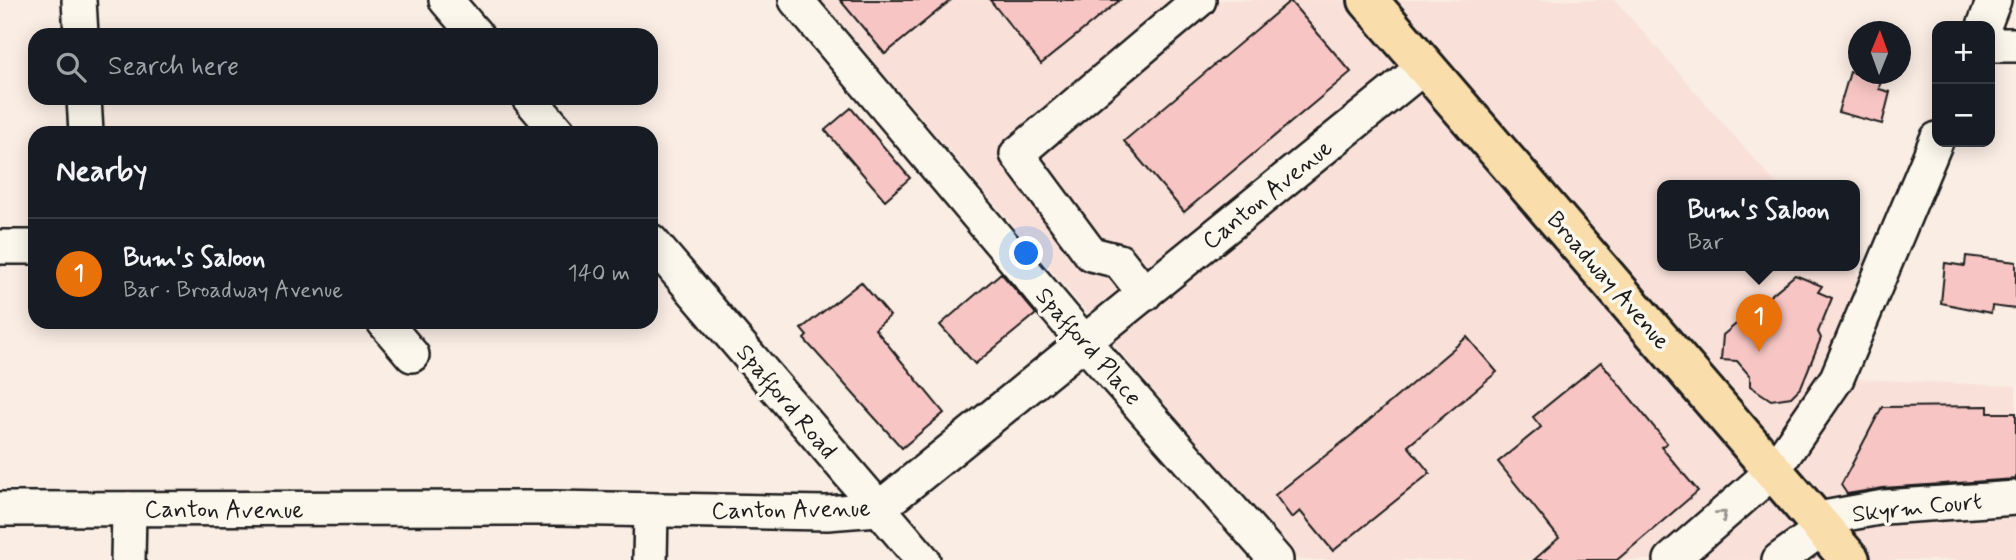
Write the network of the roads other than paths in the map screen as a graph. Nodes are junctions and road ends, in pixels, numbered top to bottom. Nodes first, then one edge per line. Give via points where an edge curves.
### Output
1 (79, 0) edge
2 (446, 0) edge
3 (796, 0) edge
4 (1199, 0) edge
5 (1368, 0) edge
6 (1994, 0) edge
7 (1986, 21) edge
8 (81, 28) edge
9 (470, 28) edge
10 (1995, 45) edge
11 (2016, 46) edge
12 (1424, 66) junction
13 (84, 105) edge
14 (535, 105) edge
15 (86, 126) edge
16 (553, 126) edge
17 (1934, 147) edge
18 (0, 247) edge
19 (28, 247) edge
20 (658, 249) edge
21 (1145, 294) junction
22 (390, 329) edge
23 (1085, 343) junction
24 (412, 355) dead end
25 (1773, 471) junction
26 (2016, 498) edge
27 (0, 509) edge
28 (129, 509) junction
29 (878, 509) junction
30 (651, 510) junction
31 (1821, 523) junction
32 (128, 560) edge
33 (650, 560) edge
34 (922, 560) edge
35 (1276, 560) edge
36 (1671, 560) edge
37 (1779, 560) edge
38 (1850, 560) edge

1 - 8 street
2 - 9 street
3 - 23 street, Spafford Place
4 - 21 street via 1017,154 1091,254 1119,261
5 - 12 main road, Broadway Avenue
6 - 7 street
10 - 11 street
12 - 21 street, Canton Avenue
12 - 25 main road, Broadway Avenue
13 - 15 street
14 - 16 street
17 - 25 street via 1837,378
18 - 19 street
20 - 29 street, Spafford Road
21 - 23 street, Canton Avenue
22 - 24 street
23 - 29 street, Canton Avenue
23 - 35 street, Spafford Place
25 - 31 main road, Broadway Avenue
36 -> 25 street
26 - 31 street, Skyrm Court via 1884,507
27 - 28 street, Canton Avenue
28 - 30 street, Canton Avenue
28 - 32 street
29 - 30 street, Canton Avenue via 827,513
29 - 34 street, Spafford Road
30 - 33 street
31 - 37 street
31 - 38 main road, Broadway Avenue

